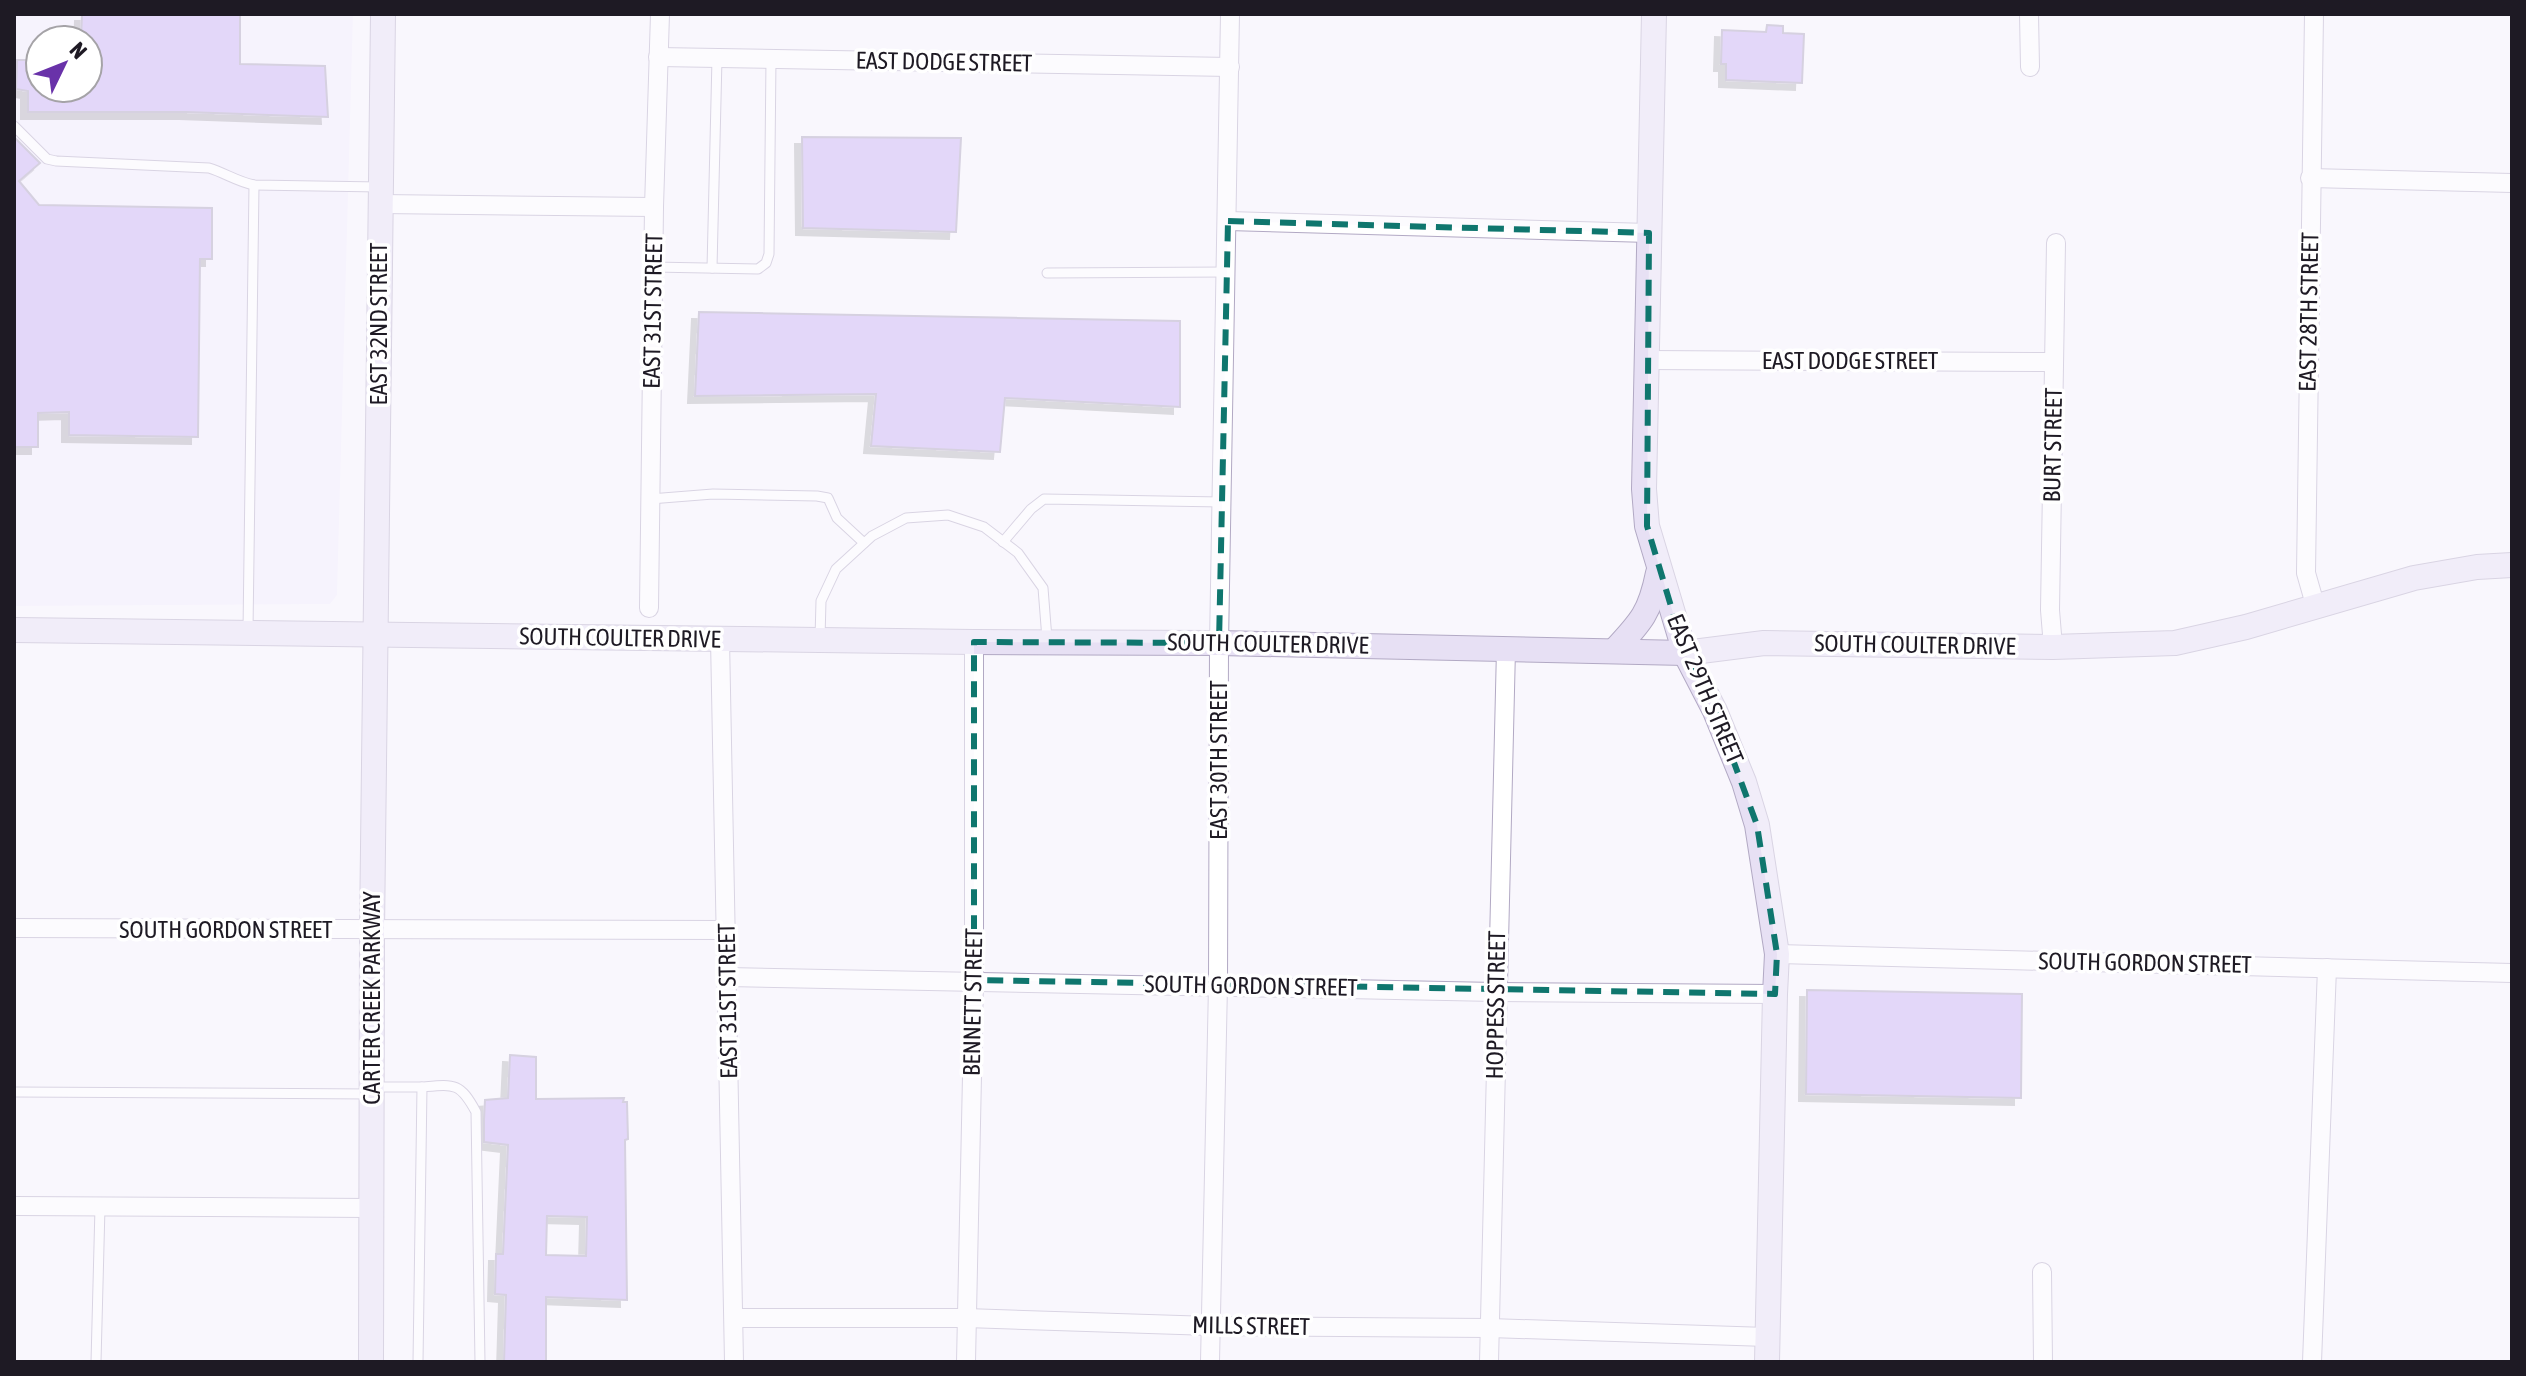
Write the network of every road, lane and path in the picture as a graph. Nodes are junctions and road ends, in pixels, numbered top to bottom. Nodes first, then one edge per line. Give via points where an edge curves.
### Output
1 (383, 14) edge
2 (660, 14) edge
3 (1230, 14) edge
4 (1654, 14) edge
5 (2029, 14) edge
6 (2314, 14) edge
7 (658, 57) junction
8 (717, 58) junction
9 (771, 59) junction
10 (1230, 67) junction
11 (2030, 67) dead end
12 (14, 126) edge
13 (2310, 178) junction
14 (2512, 183) edge
15 (254, 185) junction
16 (380, 196) junction
17 (654, 207) junction
18 (1228, 221) junction
19 (1649, 233) junction
20 (2056, 243) dead end
21 (653, 267) junction
22 (712, 268) junction
23 (1227, 272) junction
24 (1047, 273) dead end
25 (1646, 360) junction
26 (2054, 362) junction
27 (650, 499) junction
28 (1222, 502) junction
29 (1003, 542) junction
30 (864, 543) junction
31 (2512, 565) edge
32 (1659, 571) junction
33 (649, 608) dead end
34 (2316, 608) junction
35 (14, 630) edge
36 (248, 633) junction
37 (377, 634) junction
38 (720, 639) junction
39 (819, 640) junction
40 (974, 642) junction
41 (1047, 642) junction
42 (1219, 643) junction
43 (2053, 647) junction
44 (1506, 649) junction
45 (1614, 651) junction
46 (1685, 653) junction
47 (14, 928) edge
48 (726, 930) junction
49 (372, 931) junction
50 (1777, 954) junction
51 (2327, 968) junction
52 (2512, 973) edge
53 (727, 977) junction
54 (974, 980) junction
55 (1218, 985) junction
56 (1496, 992) junction
57 (1775, 994) junction
58 (422, 1087) junction
59 (372, 1091) junction
60 (14, 1092) edge
61 (14, 1206) edge
62 (100, 1207) junction
63 (370, 1208) junction
64 (2042, 1272) dead end
65 (734, 1318) junction
66 (966, 1318) junction
67 (1211, 1326) junction
68 (1490, 1328) junction
69 (1767, 1337) junction
70 (96, 1362) edge
71 (371, 1362) edge
72 (418, 1362) edge
73 (480, 1362) edge
74 (734, 1362) edge
75 (966, 1362) edge
76 (1210, 1362) edge
77 (1489, 1362) edge
78 (1767, 1362) edge
79 (2043, 1362) edge
80 (2312, 1362) edge

1 - 16 street, EAST 32ND STREET
2 - 7 street, EAST 31ST STREET
3 - 10 street, EAST 30TH STREET
4 - 19 street, EAST 29TH STREET
5 - 11 street
6 - 13 street, EAST 28TH STREET
7 - 8 street, EAST DODGE STREET
7 - 17 street, EAST 31ST STREET
8 - 9 street, EAST DODGE STREET
8 - 22 lane
9 - 10 street, EAST DODGE STREET
9 - 22 lane via 769,254 758,269
10 - 18 street, EAST 30TH STREET
12 - 15 lane via 47,159 209,168
13 - 14 street
13 - 34 street, EAST 28TH STREET via 2306,573
15 - 16 lane
15 - 36 lane
16 - 17 street
16 - 37 street, EAST 32ND STREET
17 - 21 street, EAST 31ST STREET
18 - 19 street
18 - 23 street, EAST 30TH STREET
19 - 25 street, EAST 29TH STREET
20 - 26 street, BURT STREET
21 - 22 lane
21 - 27 street, EAST 31ST STREET
23 - 24 lane
23 - 28 street, EAST 30TH STREET
25 - 26 street, EAST DODGE STREET
25 - 32 street, EAST 29TH STREET via 1644,489
26 - 43 street, BURT STREET
27 - 30 lane via 713,494 828,498 837,518
27 - 33 street, EAST 31ST STREET
28 - 29 lane via 1044,499
28 - 42 street, EAST 30TH STREET
29 - 30 lane via 984,527 948,515 906,518
29 - 41 lane via 1018,553 1043,588
30 - 39 lane via 836,569 821,601
31 - 34 street, SOUTH COULTER DRIVE via 2414,578
32 - 45 street via 1646,616
32 - 46 street, EAST 29TH STREET
34 - 43 street, SOUTH COULTER DRIVE via 2175,643
35 - 36 street, SOUTH COULTER DRIVE
36 - 37 street, SOUTH COULTER DRIVE
37 - 38 street, SOUTH COULTER DRIVE
37 - 49 street, CARTER CREEK PARKWAY
38 - 39 street, SOUTH COULTER DRIVE
38 - 48 street, EAST 31ST STREET
39 - 40 street, SOUTH COULTER DRIVE
40 - 41 street, SOUTH COULTER DRIVE
40 - 54 street, BENNETT STREET
41 - 42 street, SOUTH COULTER DRIVE
42 - 44 street, SOUTH COULTER DRIVE
42 - 55 street, EAST 30TH STREET
43 - 46 street, SOUTH COULTER DRIVE via 1764,643
44 - 45 street, SOUTH COULTER DRIVE
44 - 56 street, HOPPESS STREET
45 - 46 street, SOUTH COULTER DRIVE
46 - 50 street, EAST 29TH STREET via 1744,782 1757,825
47 - 49 street, SOUTH GORDON STREET
48 - 49 street, SOUTH GORDON STREET
48 - 53 street, EAST 31ST STREET
49 - 59 street, CARTER CREEK PARKWAY
50 - 51 street, SOUTH GORDON STREET
50 - 57 street, EAST 29TH STREET
51 - 52 street, SOUTH GORDON STREET
51 - 80 street
53 - 54 street, SOUTH GORDON STREET
53 - 65 street, EAST 31ST STREET
54 - 55 street, SOUTH GORDON STREET
54 - 66 street, BENNETT STREET
55 - 56 street, SOUTH GORDON STREET
55 - 67 street, EAST 30TH STREET
56 - 57 street, SOUTH GORDON STREET
56 - 68 street, HOPPESS STREET
57 - 69 street, EAST 29TH STREET
58 - 59 lane
58 - 72 lane
58 - 73 lane via 449,1084 464,1090 476,1112
59 - 60 lane
59 - 63 street, CARTER CREEK PARKWAY
61 - 62 street
62 - 63 street
62 - 70 lane
63 - 71 street, CARTER CREEK PARKWAY
64 - 79 street
65 - 66 street, MILLS STREET
65 - 74 street, EAST 31ST STREET
66 - 67 street, MILLS STREET
66 - 75 street, BENNETT STREET
67 - 68 street, MILLS STREET
67 - 76 street, EAST 30TH STREET
68 - 69 street, MILLS STREET
68 - 77 street, HOPPESS STREET
69 - 78 street, EAST 29TH STREET

